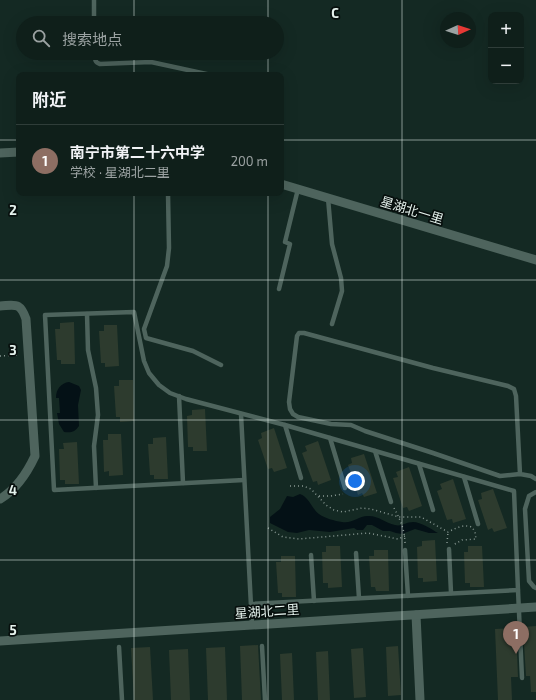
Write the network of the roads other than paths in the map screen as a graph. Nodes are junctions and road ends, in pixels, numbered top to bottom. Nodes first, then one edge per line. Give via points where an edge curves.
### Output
1 (94, 0) edge
2 (94, 16) edge
3 (95, 60) edge
4 (197, 72) edge
5 (16, 152) edge
6 (0, 153) edge
7 (284, 185) edge
8 (298, 189) junction
9 (168, 196) edge
10 (328, 198) junction
11 (536, 260) edge
12 (279, 289) dead end
13 (0, 306) edge
14 (87, 314) junction
15 (332, 324) dead end
16 (221, 365) dead end
17 (179, 396) junction
18 (241, 414) junction
19 (285, 425) junction
20 (330, 438) junction
21 (375, 451) junction
22 (420, 464) junction
23 (520, 474) junction
24 (464, 477) junction
25 (301, 478) dead end
26 (536, 479) edge
27 (244, 480) junction
28 (183, 483) junction
29 (96, 488) junction
30 (345, 488) road end
31 (536, 492) edge
32 (0, 499) edge
33 (391, 502) road end
34 (433, 510) dead end
35 (478, 524) dead end
36 (449, 549) road end
37 (405, 550) dead end
38 (356, 553) dead end
39 (311, 555) dead end
40 (536, 588) edge
41 (518, 590) junction
42 (451, 593) junction
43 (408, 596) junction
44 (359, 598) junction
45 (314, 601) junction
46 (251, 604) junction
47 (536, 607) edge
48 (518, 608) junction
49 (416, 615) junction
50 (252, 625) junction
51 (0, 641) edge
52 (262, 646) dead end
53 (119, 647) dead end
54 (522, 678) dead end
55 (122, 700) edge
56 (264, 700) edge
57 (420, 700) edge

1 - 2 lane
3 - 4 lane via 100,64 151,62
5 - 6 street
7 - 8 street, 星湖北一里
8 - 10 street, 星湖北一里
8 - 12 lane via 285,242 290,244
9 - 16 lane via 167,266 144,329 146,338 193,351
10 - 11 street, 星湖北一里
10 - 15 lane via 332,244 342,291
13 - 32 street via 16,305 22,309 26,318 35,456 27,473 15,488
14 - 17 lane via 134,312 148,373 159,385
14 - 29 lane via 88,350 96,388
14 - 29 lane via 45,315 54,490
17 - 18 lane
17 - 28 lane
18 - 19 lane
18 - 27 lane
19 - 20 lane
19 - 25 lane
20 - 21 lane
20 - 30 lane
21 - 22 lane
21 - 33 lane
22 - 24 lane
22 - 34 lane
23 - 23 lane via 514,389 304,333 297,336 289,402 290,409 298,418 351,425 500,476
23 - 26 lane
24 - 35 lane
24 - 41 lane via 514,491
27 - 28 lane
27 - 46 lane
28 - 29 lane
31 - 40 lane via 529,496 525,509 529,581
36 - 42 lane
37 - 43 lane
38 - 44 lane
39 - 45 lane
41 - 42 lane
41 - 48 lane
42 - 43 lane
43 - 44 lane
44 - 45 lane
45 - 46 lane
46 - 50 lane
47 - 48 street, 星湖北二里
48 - 49 street, 星湖北二里
48 - 54 lane
49 - 50 street, 星湖北二里
49 - 57 street
50 - 51 street, 星湖北二里
52 - 56 lane
53 - 55 lane

